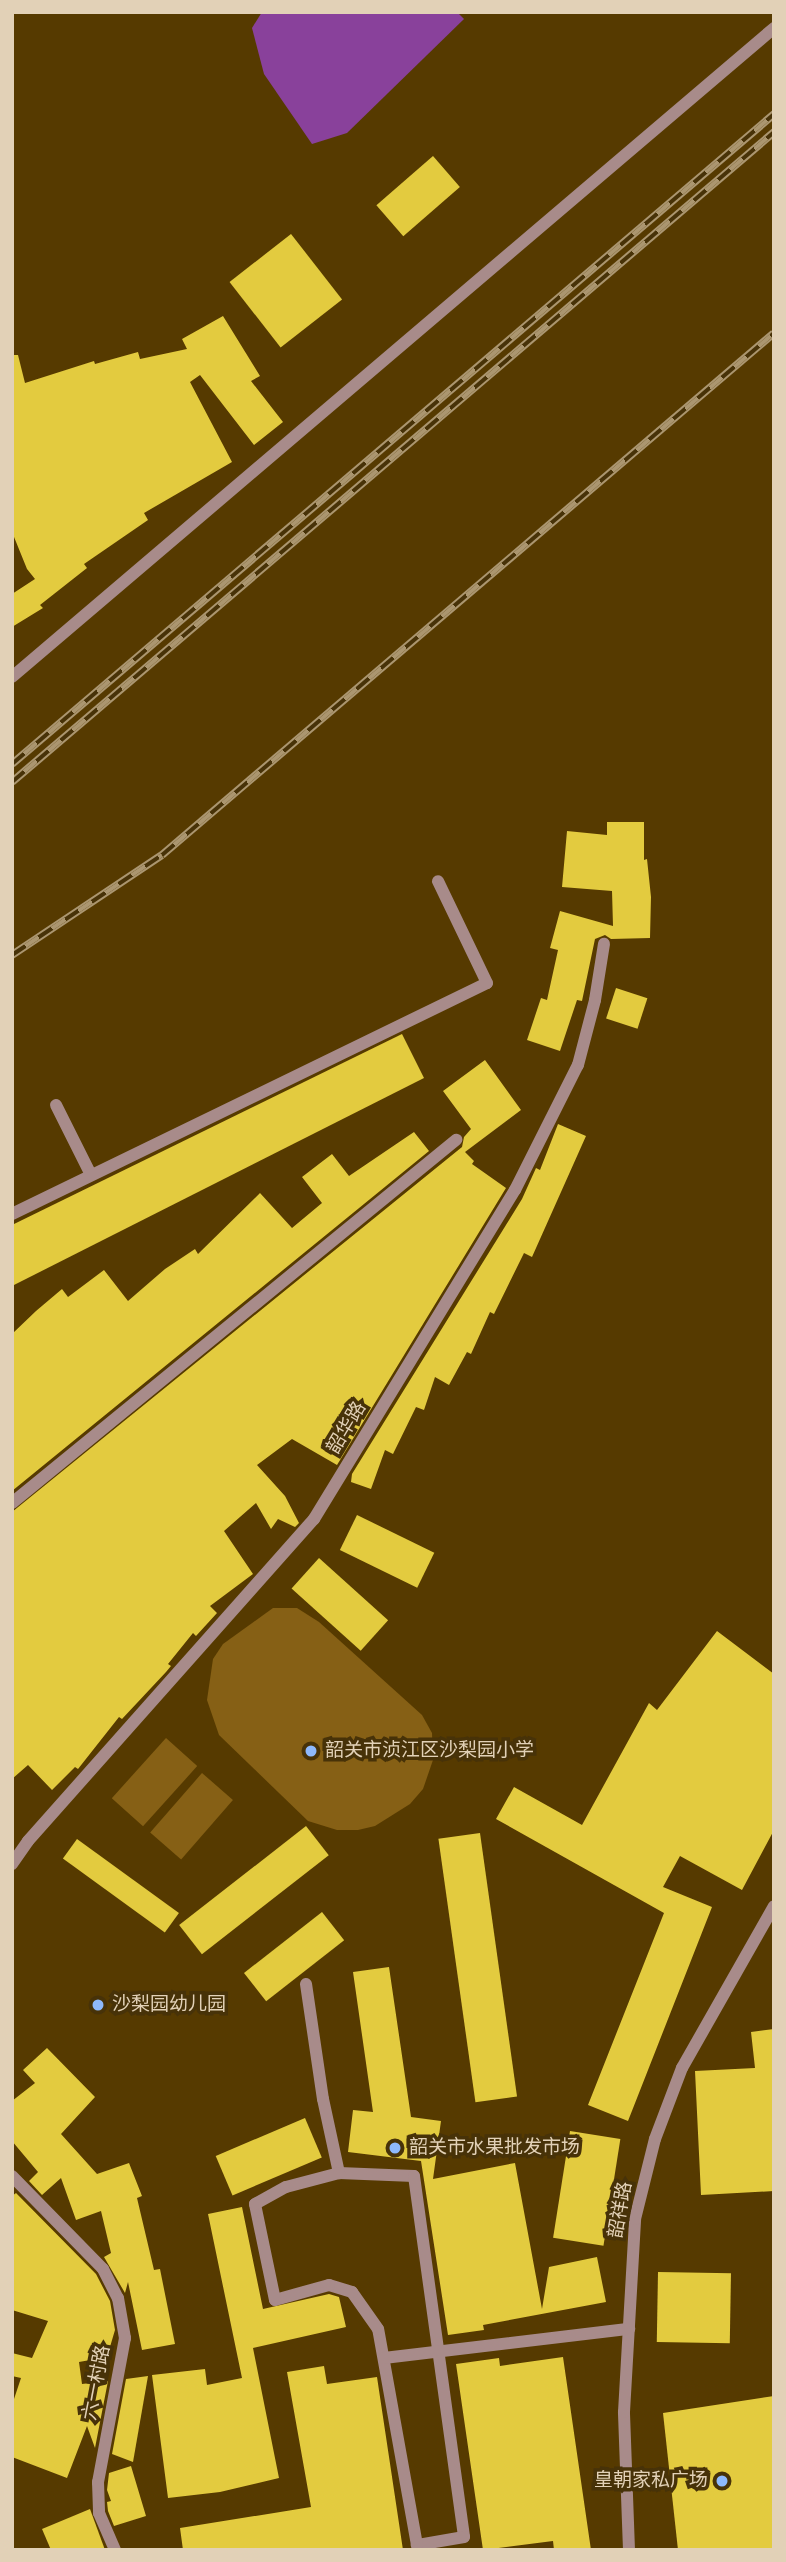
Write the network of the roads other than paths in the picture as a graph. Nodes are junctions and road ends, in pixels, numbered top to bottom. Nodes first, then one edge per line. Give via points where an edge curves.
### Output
1 (774, 28) edge
2 (12, 677) edge
3 (438, 881) dead end
4 (604, 944) dead end
5 (56, 1105) dead end
6 (456, 1140) dead end
7 (91, 1175) junction
8 (12, 1214) edge
9 (12, 1503) edge
10 (12, 1864) edge
11 (774, 1906) edge
12 (306, 1984) dead end
13 (339, 2173) junction
14 (12, 2176) edge
15 (629, 2329) junction
16 (438, 2352) junction
17 (384, 2358) junction
18 (433, 2546) edge
19 (115, 2550) edge
20 (629, 2550) edge

1 - 2 street
3 - 7 street via 487,983
4 - 10 street, 韶华路 via 578,1065 515,1190 314,1519 28,1840
5 - 7 street
6 - 9 street
7 - 8 street
11 - 15 street, 韶祥路 via 682,2068 655,2139 635,2219
12 - 13 street
13 - 16 street via 414,2176
13 - 17 street via 286,2187 255,2204 275,2300 330,2285 352,2292 378,2329
14 - 19 street, 六一村路 via 103,2269 118,2298 125,2338 97,2482 99,2513
15 - 16 street
15 - 20 street, 韶祥路 via 624,2412
16 - 17 street
16 - 18 street via 464,2537
17 - 18 street via 417,2545

